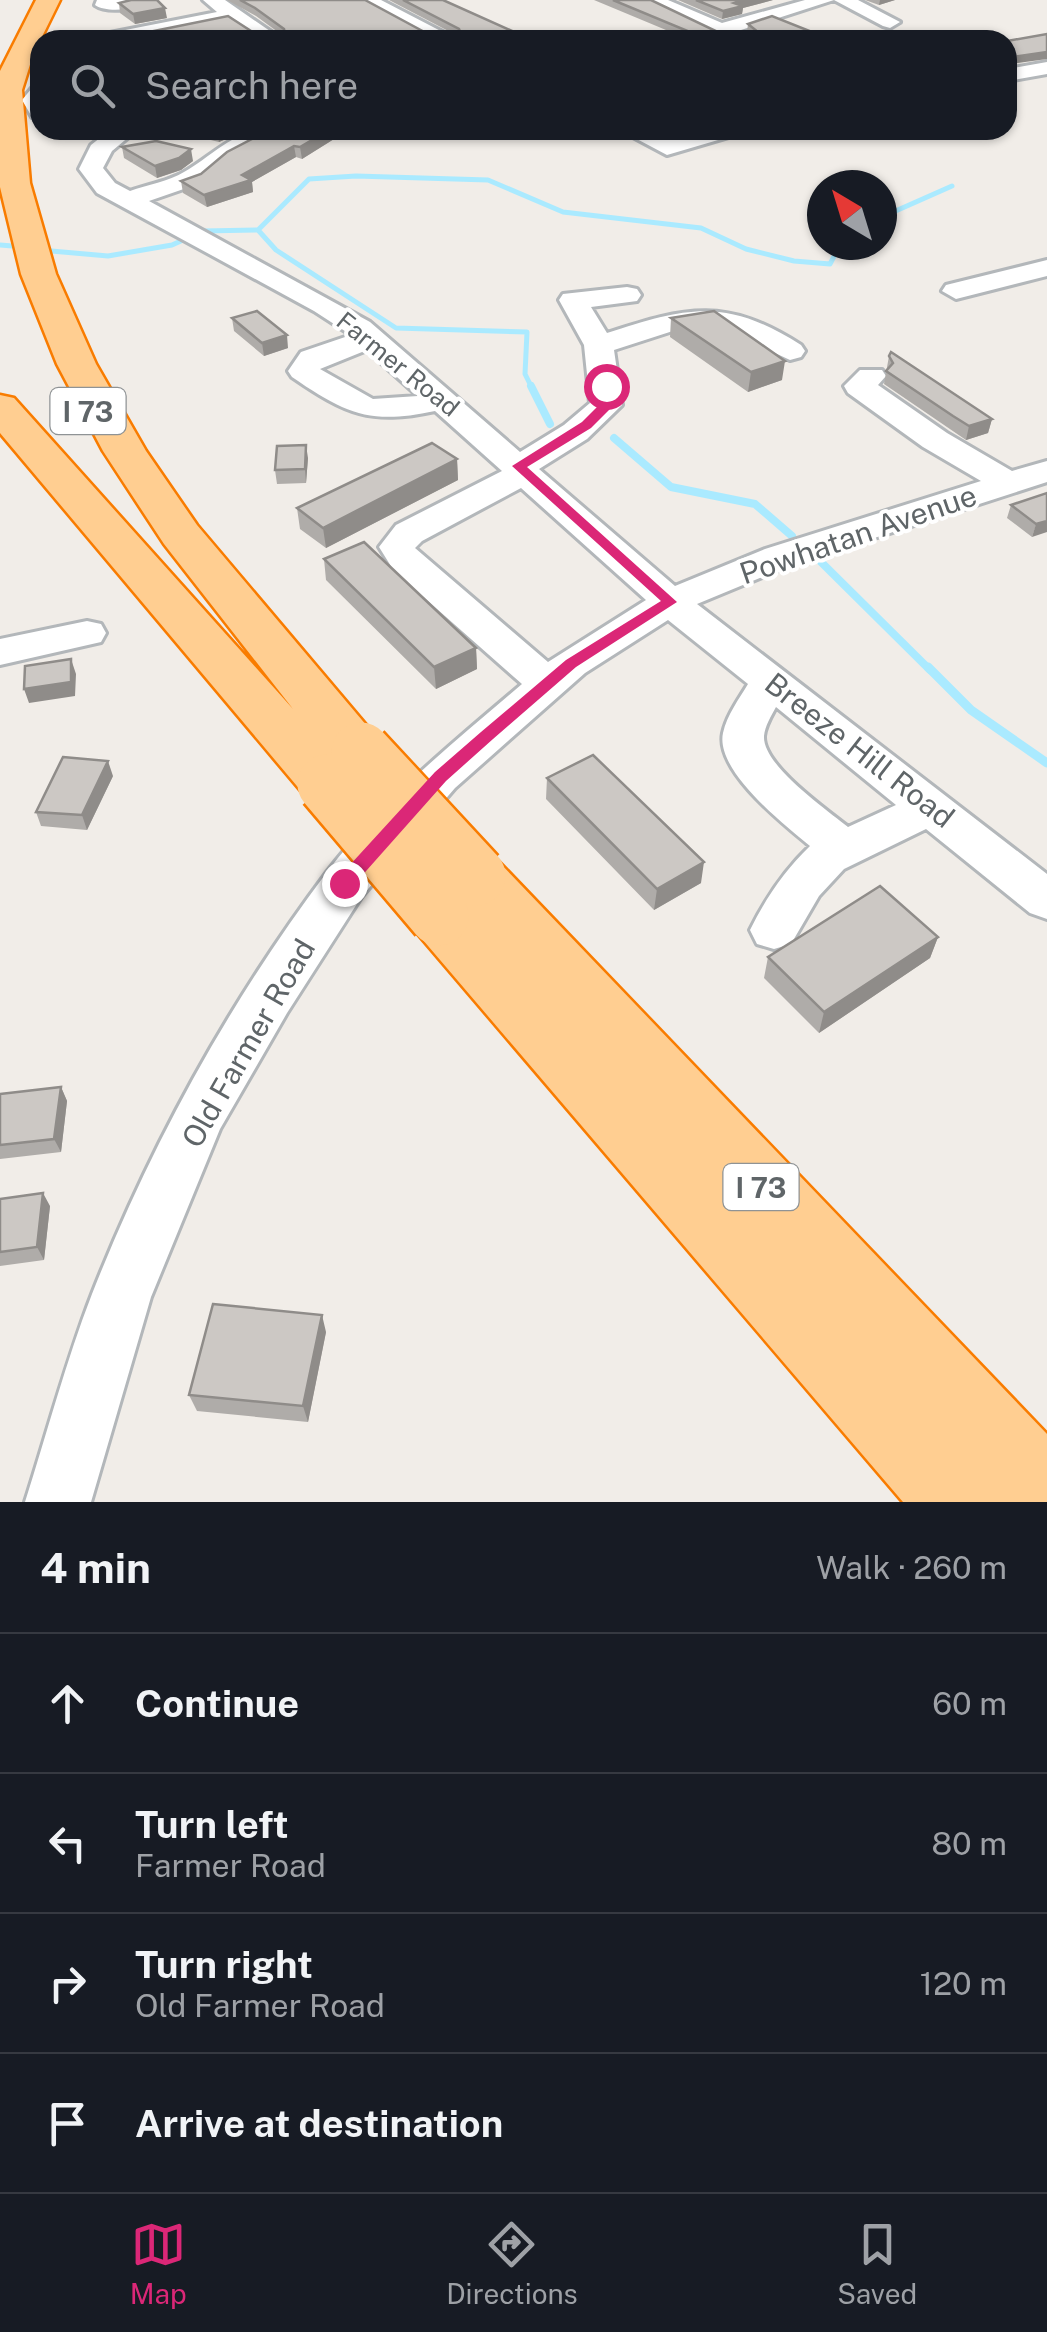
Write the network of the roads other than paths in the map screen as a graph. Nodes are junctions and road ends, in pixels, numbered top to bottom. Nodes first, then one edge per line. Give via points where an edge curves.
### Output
1 (48, 0) edge
2 (144, 0) edge
3 (366, 0) edge
4 (652, 0) edge
5 (825, 0) edge
6 (843, 0) edge
7 (228, 7) edge
8 (180, 11) edge
9 (96, 12) edge
10 (890, 22) dead end
11 (31, 30) edge
12 (130, 30) edge
13 (259, 30) edge
14 (428, 30) edge
15 (720, 30) joint
16 (30, 32) edge
17 (1047, 68) edge
18 (1017, 74) edge
19 (105, 140) edge
20 (146, 140) edge
21 (248, 140) edge
22 (651, 140) edge
23 (694, 140) edge
24 (154, 141) edge
25 (186, 148) edge
26 (219, 156) junction
27 (127, 200) junction
28 (0, 232) edge
29 (1047, 268) edge
30 (956, 292) dead end
31 (626, 294) dead end
32 (29, 304) junction
33 (372, 338) junction
34 (599, 345) junction
35 (790, 351) dead end
36 (871, 376) dead end
37 (444, 400) junction
38 (0, 407) edge
39 (522, 469) junction
40 (1047, 471) edge
41 (1008, 483) junction
42 (670, 602) junction
43 (87, 633) dead end
44 (0, 652) edge
45 (770, 679) junction
46 (548, 684) junction
47 (344, 768) junction
48 (931, 806) junction
49 (844, 849) junction
50 (458, 896) junction
51 (1047, 900) edge
52 (774, 930) dead end
53 (1047, 1496) edge
54 (58, 1502) edge
55 (959, 1502) edge

1 - 11 highway, I 73
2 - 9 street
3 - 14 street
4 - 15 street
5 - 15 street
6 - 10 street
7 - 8 street
7 - 13 street
8 - 12 street
16 - 32 highway, I 73 via 9,87 2,140 8,218
17 - 18 street
19 - 27 street, Farmer Road via 91,169
20 - 24 street
21 - 26 street
22 - 23 street via 667,148
25 - 26 street
26 - 27 street via 192,178
27 - 33 street, Farmer Road via 324,304
28 - 32 highway
29 - 30 street
31 - 34 street via 573,300
32 - 47 highway, I 73 via 129,479 252,632
33 - 37 street, Farmer Road
33 - 37 street via 312,358 303,371 364,409
34 - 35 street via 700,314 757,327
34 - 39 street via 606,405
36 - 41 street via 859,386
37 - 39 street, Farmer Road
38 - 47 highway, I 73
39 - 42 street, Farmer Road
39 - 46 street via 409,532 397,548 407,564
40 - 41 street, Powhatan Avenue
41 - 42 street, Powhatan Avenue via 778,557
42 - 45 street, Breeze Hill Road
42 - 46 street, Old Farmer Road
43 - 44 street
45 - 48 street, Breeze Hill Road
45 - 49 street via 742,736 744,754
46 - 54 street, Old Farmer Road via 440,776 344,883 268,998 198,1117 121,1298
47 - 50 highway, I 73, bridge
48 - 49 street
48 - 51 street, Breeze Hill Road
49 - 52 street via 802,883
50 - 53 highway, I 73
50 - 55 highway, I 73

